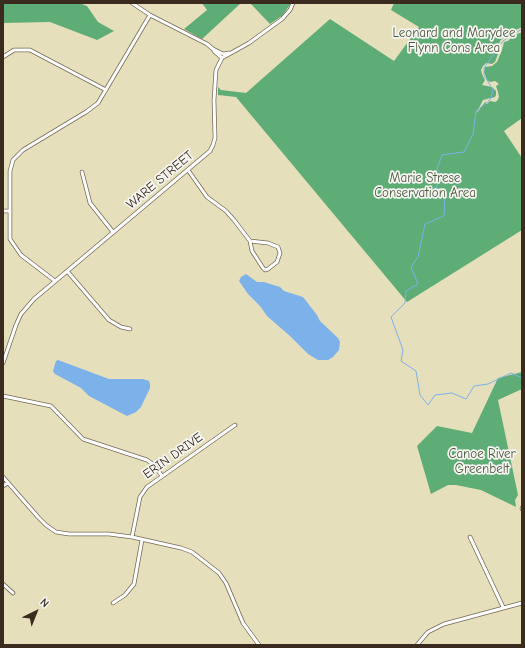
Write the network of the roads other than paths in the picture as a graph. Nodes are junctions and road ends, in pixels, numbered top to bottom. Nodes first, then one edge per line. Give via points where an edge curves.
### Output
1 (132, 3) edge
2 (293, 3) edge
3 (150, 15) junction
4 (213, 49) junction
5 (231, 53) junction
6 (3, 58) edge
7 (222, 58) junction
8 (106, 90) junction
9 (188, 170) junction
10 (82, 172) dead end
11 (3, 211) edge
12 (10, 211) junction
13 (113, 232) junction
14 (250, 242) junction
15 (67, 271) junction
16 (55, 281) junction
17 (130, 329) dead end
18 (3, 363) edge
19 (3, 396) edge
20 (235, 425) dead end
21 (162, 476) junction
22 (3, 477) edge
23 (8, 483) junction
24 (3, 486) edge
25 (132, 537) junction
26 (470, 537) dead end
27 (142, 540) junction
28 (3, 584) edge
29 (13, 593) dead end
30 (113, 603) dead end
31 (522, 603) edge
32 (503, 607) junction
33 (259, 645) edge
34 (417, 645) edge

1 - 3 street
2 - 5 street via 282,19
3 - 4 street
3 - 8 street
4 - 5 street via 222,54
4 - 7 street
5 - 7 street
6 - 8 street via 14,50 30,50
7 - 9 street, WARE STREET via 216,70 213,145 210,151
8 - 12 street via 98,103 86,112 16,156 10,171
9 - 13 street, WARE STREET
9 - 14 street via 207,197 226,211
10 - 13 street via 90,203
11 - 12 street
12 - 16 street via 9,232 12,243 21,255
13 - 15 street, WARE STREET
14 - 14 street via 252,251 265,270 277,262 280,253 278,247 268,243
15 - 16 street, WARE STREET
15 - 17 street via 109,320
16 - 18 street, WARE STREET via 21,314
19 - 21 street via 51,406 83,439 147,460
20 - 21 street, ERIN DRIVE
21 - 25 street, ERIN DRIVE via 146,487 142,494
22 - 23 street
23 - 24 street
23 - 25 street via 46,525 56,532
25 - 27 street
26 - 32 street
27 - 30 street via 134,584
27 - 33 street via 192,552 219,573 244,623
28 - 29 street
31 - 32 street
32 - 34 street via 434,628 421,638

